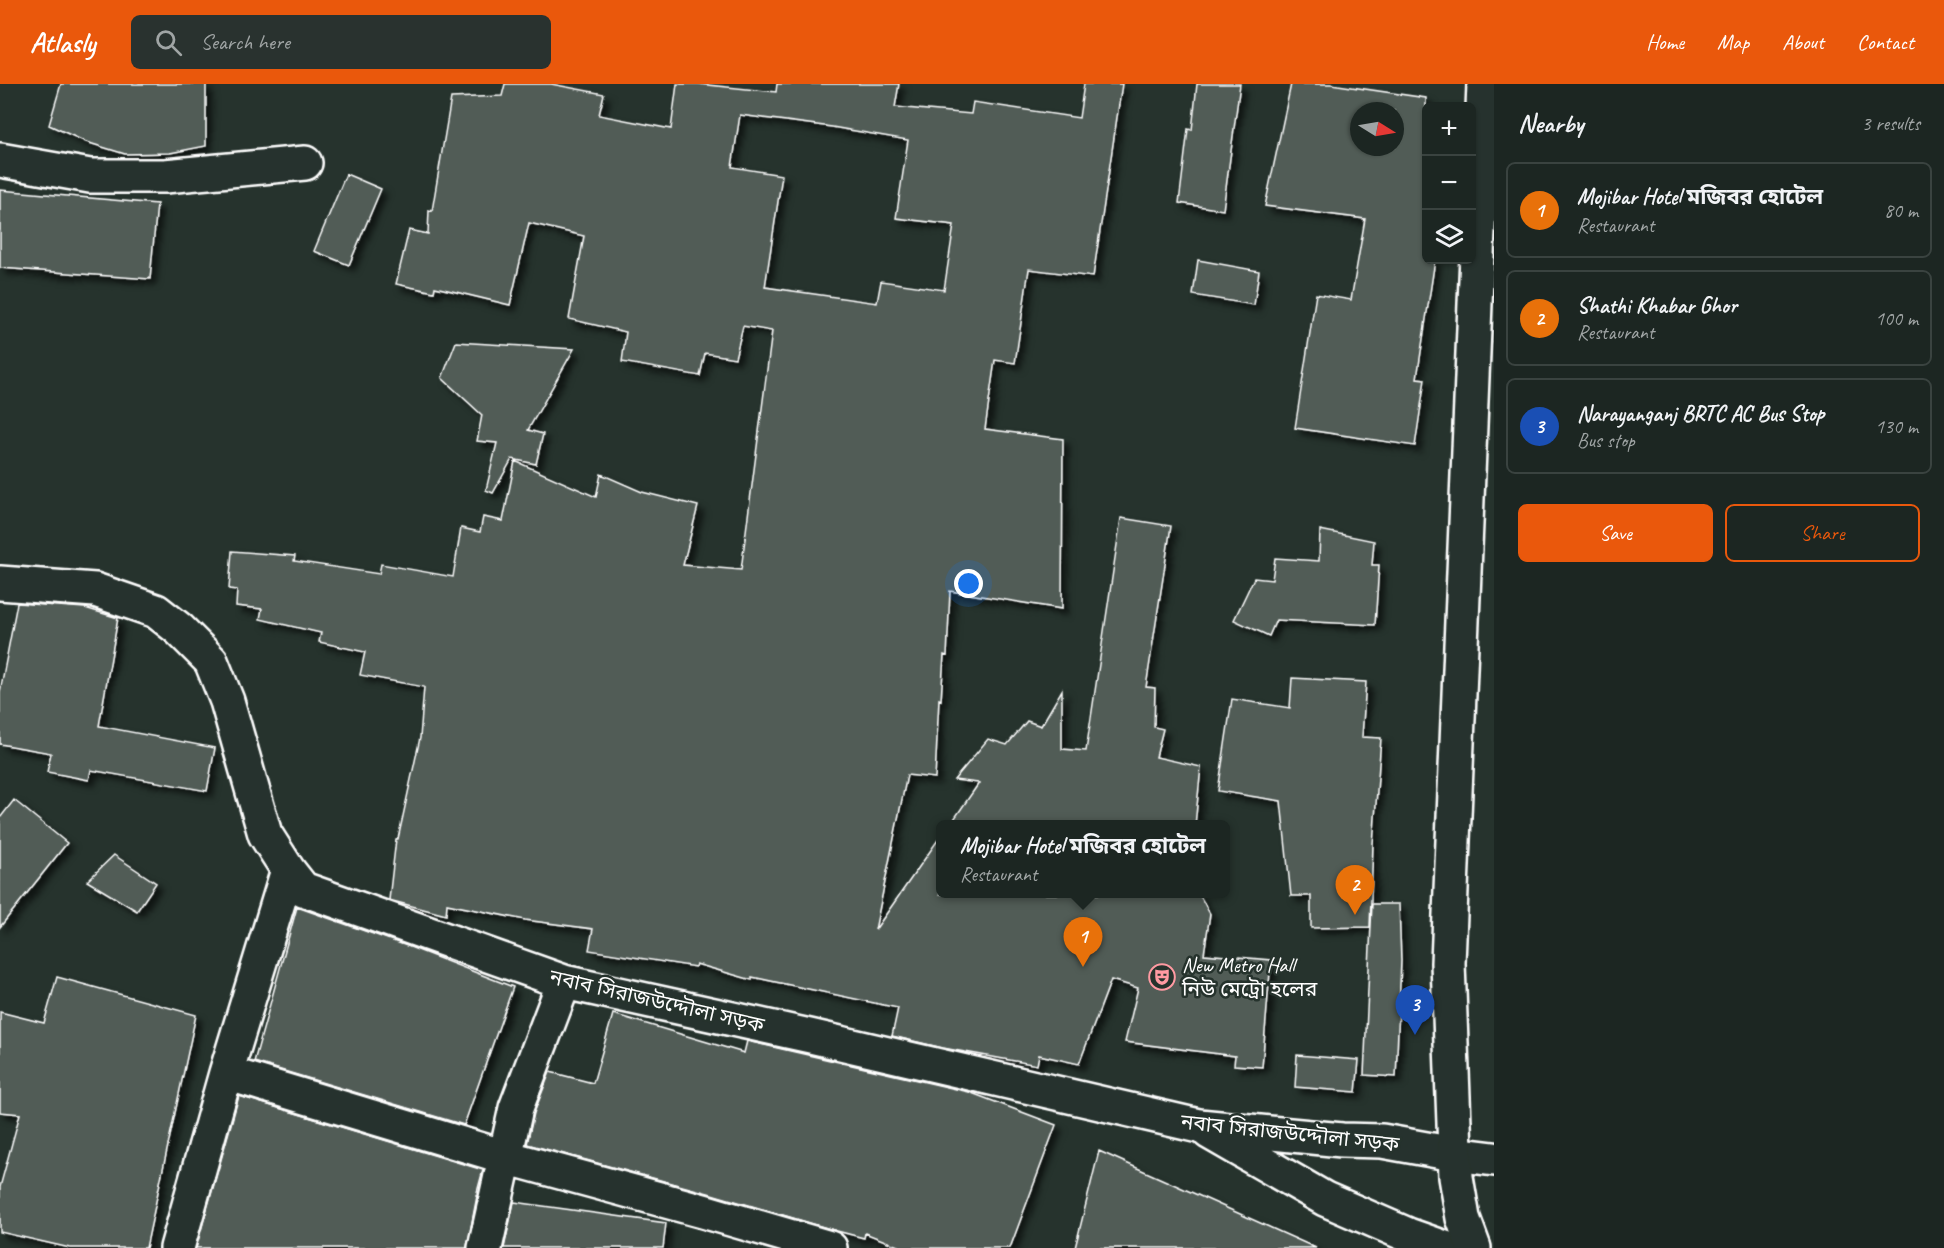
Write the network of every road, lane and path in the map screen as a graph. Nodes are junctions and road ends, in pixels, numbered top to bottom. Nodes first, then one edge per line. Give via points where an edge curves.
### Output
1 (1477, 85) edge
2 (0, 160) edge
3 (305, 164) dead end
4 (0, 583) edge
5 (288, 870) junction
6 (564, 982) junction
7 (226, 1073) junction
8 (1199, 1126) junction
9 (1454, 1154) junction
10 (506, 1157) junction
11 (1494, 1158) edge
12 (177, 1248) edge
13 (485, 1248) edge
14 (830, 1248) edge
15 (1445, 1248) edge
16 (1474, 1248) edge

1 - 9 street via 1448,963
2 - 3 street via 90,176 165,176
4 - 5 street, নবাব সিরাজউদ্দৌলা সড়ক via 95,590 156,611 179,629 211,661 227,701 265,834
5 - 6 street, নবাব সিরাজউদ্দৌলা সড়ক via 303,889
5 - 7 street
6 - 8 street, নবাব সিরাজউদ্দৌলা সড়ক
6 - 10 street via 516,1108
7 - 10 street
7 - 12 street
8 - 9 street, নবাব সিরাজউদ্দৌলা সড়ক via 1382,1141
8 - 15 street via 1325,1199
9 - 11 street, নবাব সিরাজউদ্দৌলা সড়ক
9 - 16 street via 1459,1198
10 - 13 street
10 - 14 street

